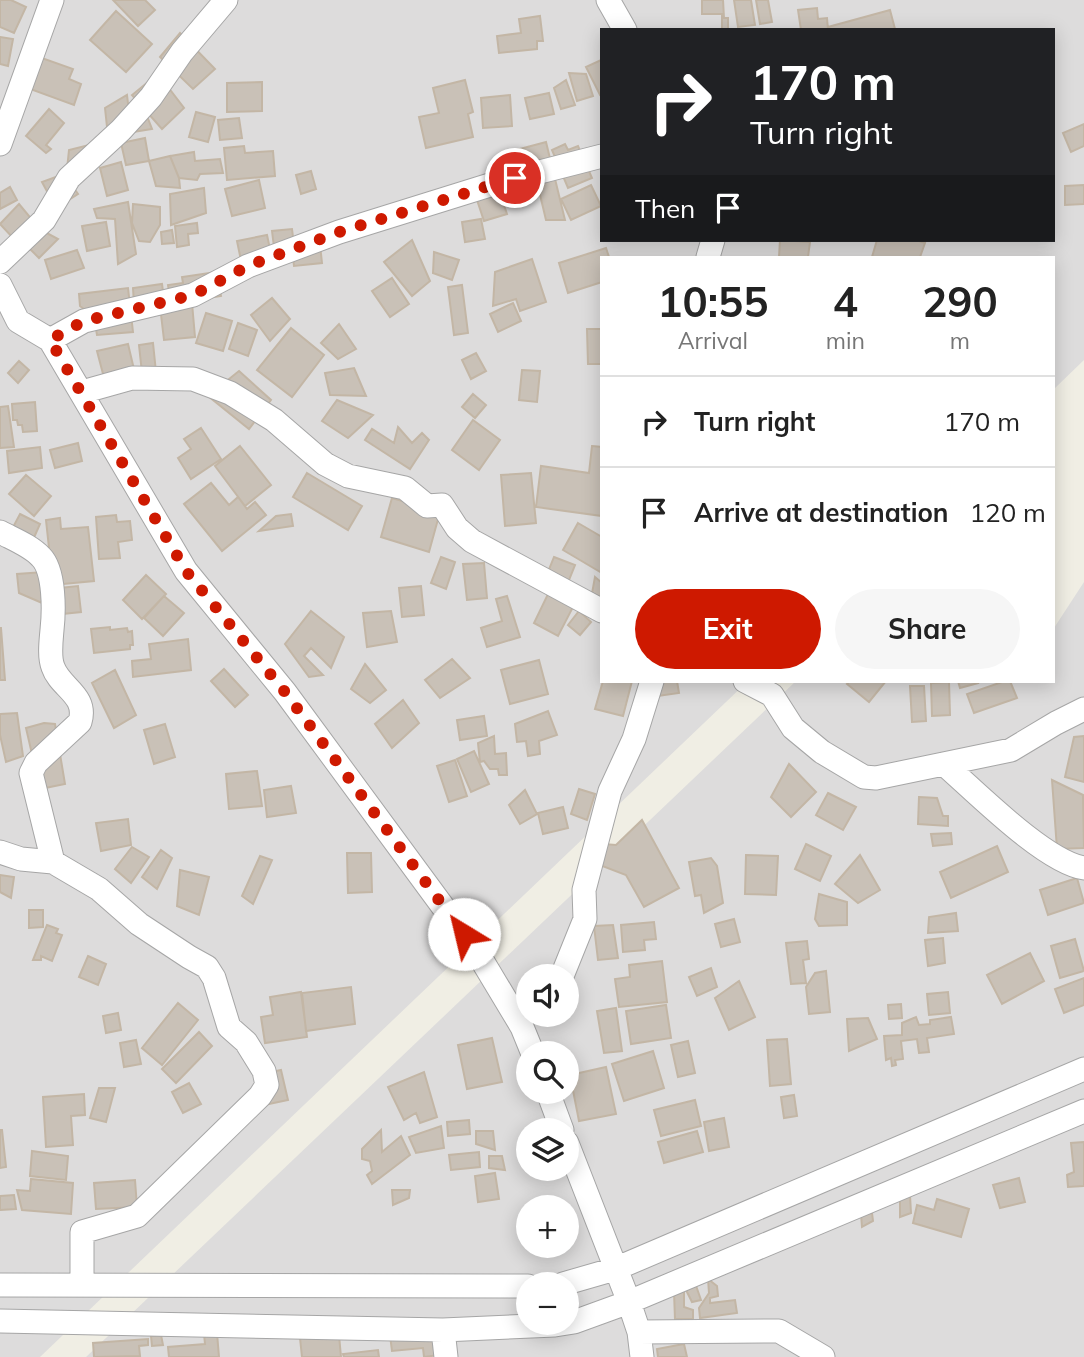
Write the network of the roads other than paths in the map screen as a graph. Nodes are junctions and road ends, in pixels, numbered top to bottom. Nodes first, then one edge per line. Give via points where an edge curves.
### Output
1 (52, 0) edge
2 (226, 0) edge
3 (608, 0) edge
4 (624, 28) edge
5 (0, 144) edge
6 (600, 157) edge
7 (0, 261) edge
8 (0, 285) edge
9 (9, 326) edge
10 (50, 340) junction
11 (82, 392) junction
12 (0, 532) edge
13 (600, 610) edge
14 (651, 683) edge
15 (748, 683) edge
16 (1084, 709) edge
17 (944, 764) junction
18 (0, 852) edge
19 (53, 862) junction
20 (1084, 868) edge
21 (567, 964) edge
22 (516, 1006) edge
23 (1084, 1069) edge
24 (1084, 1111) edge
25 (579, 1174) edge
26 (615, 1269) junction
27 (579, 1279) edge
28 (0, 1285) edge
29 (82, 1285) junction
30 (516, 1286) edge
31 (629, 1302) junction
32 (0, 1321) edge
33 (443, 1330) junction
34 (639, 1332) junction
35 (446, 1357) edge
36 (642, 1357) edge
37 (823, 1357) edge

1 - 5 street
2 - 7 street via 151,97 69,178 44,220
3 - 4 street
6 - 10 street via 339,232 248,266 193,295 84,321
8 - 9 street
9 - 10 street
10 - 11 street
11 - 13 street via 132,378 193,379 230,393 274,420 325,464 348,476 405,488 427,506 442,505 472,541
11 - 22 street via 186,571 293,703
12 - 19 street via 42,558 49,573 54,611 52,668 79,702 82,713 80,722 31,773
14 - 21 street via 634,739 610,791 584,890 585,919
15 - 17 street via 772,695 793,728 822,752 864,777
16 - 17 street via 1011,750
17 - 20 street via 1027,838
18 - 19 street
19 - 29 street via 99,889 139,924 207,967 229,1027 246,1042 267,1085 137,1216 82,1232
23 - 26 street
24 - 31 street
25 - 26 street
26 - 27 street
26 - 31 street
28 - 29 street
29 - 30 street
31 - 33 street via 555,1325
31 - 34 street
32 - 33 street
33 - 35 street
34 - 36 street
34 - 37 street via 779,1331

